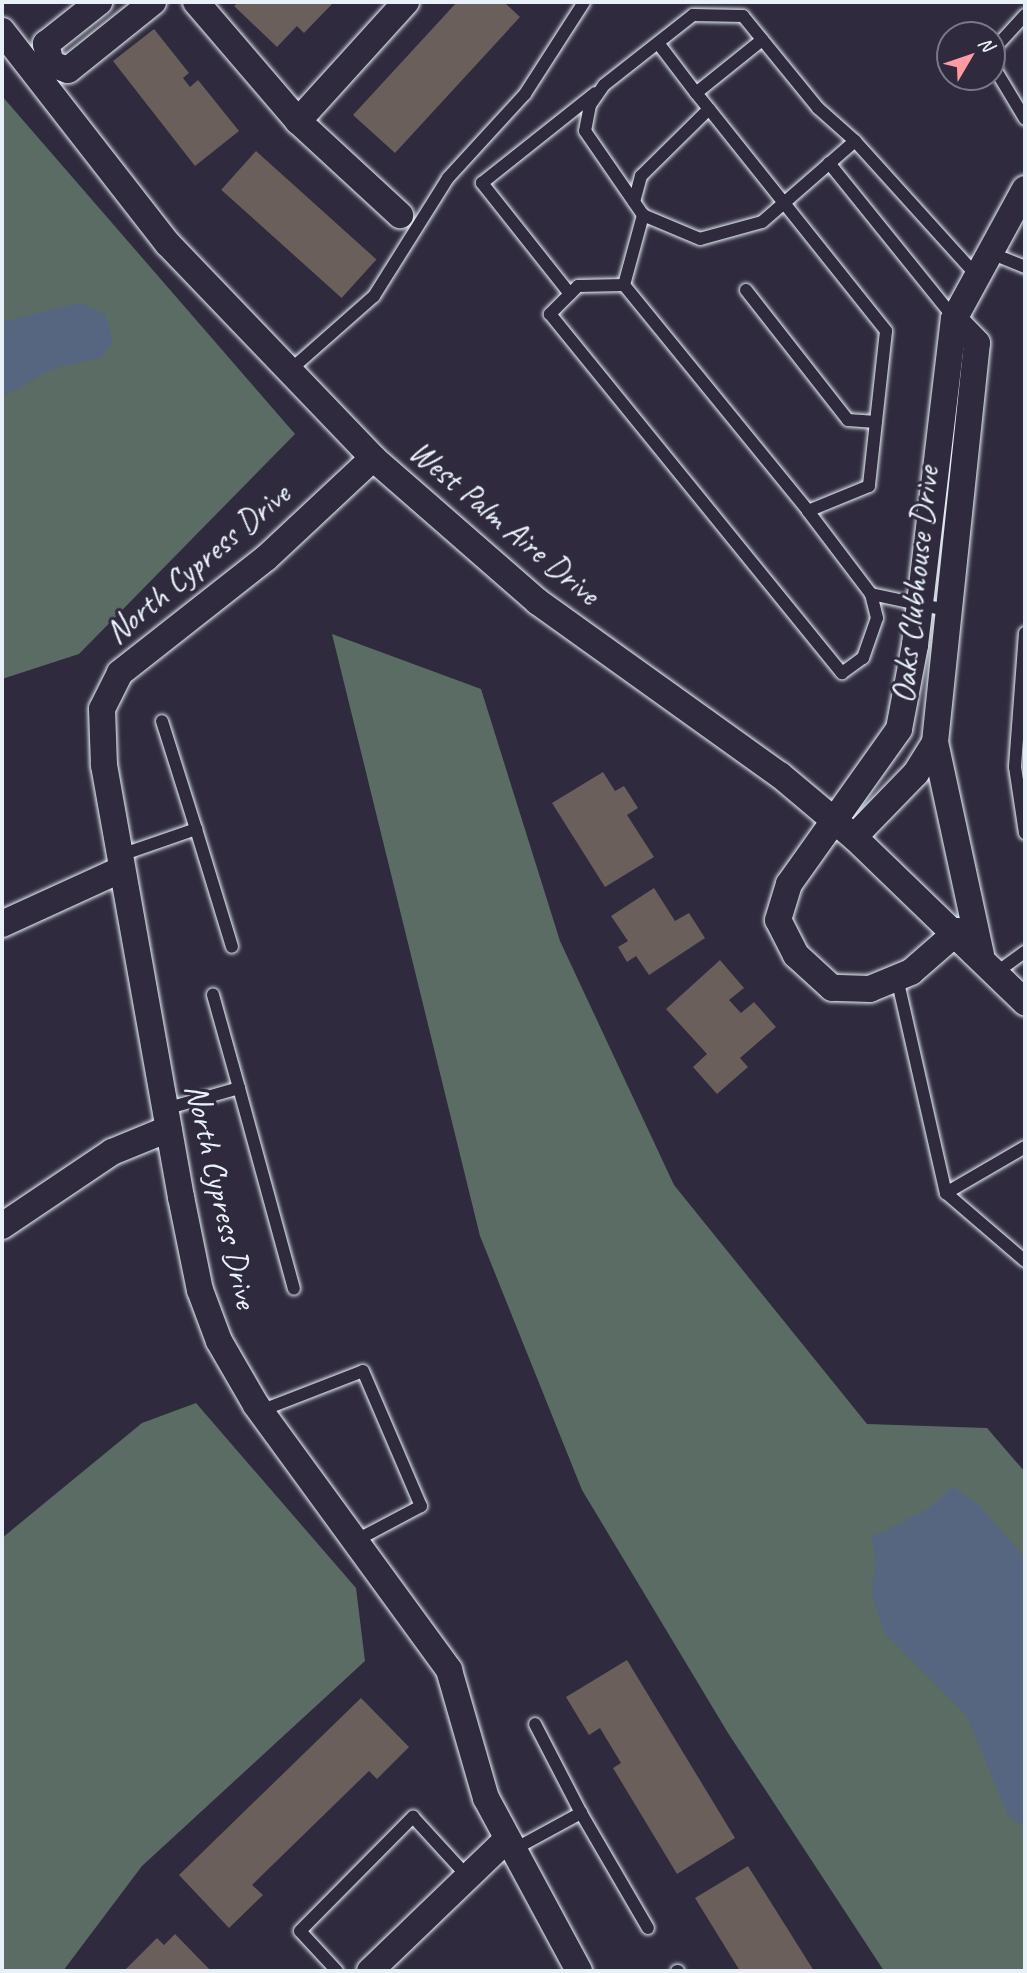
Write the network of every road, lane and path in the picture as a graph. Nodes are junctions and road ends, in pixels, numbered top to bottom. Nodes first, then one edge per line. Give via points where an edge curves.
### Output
1 (99, 2) edge
2 (153, 2) edge
3 (196, 2) edge
4 (406, 2) edge
5 (584, 2) edge
6 (1025, 15) edge
7 (2, 31) edge
8 (762, 40) junction
9 (659, 43) junction
10 (43, 70) junction
11 (604, 85) junction
12 (696, 93) junction
13 (709, 109) junction
14 (1025, 119) edge
15 (298, 121) junction
16 (855, 141) junction
17 (829, 163) junction
18 (1025, 188) edge
19 (634, 202) junction
20 (782, 204) junction
21 (400, 215) dead end
22 (643, 215) junction
23 (993, 254) junction
24 (1025, 267) edge
25 (978, 277) junction
26 (624, 285) junction
27 (746, 290) dead end
28 (570, 294) junction
29 (954, 319) junction
30 (289, 371) junction
31 (876, 422) junction
32 (373, 458) junction
33 (808, 511) junction
34 (871, 594) junction
35 (920, 605) junction
36 (950, 611) junction
37 (1025, 633) edge
38 (162, 722) dead end
39 (935, 742) junction
40 (831, 818) junction
41 (196, 829) junction
42 (1025, 833) edge
43 (854, 837) junction
44 (119, 863) junction
45 (2, 924) edge
46 (958, 931) junction
47 (232, 947) dead end
48 (1025, 952) edge
49 (989, 964) junction
50 (897, 978) junction
51 (213, 995) dead end
52 (1025, 1002) edge
53 (239, 1088) junction
54 (167, 1119) junction
55 (1025, 1147) edge
56 (946, 1193) junction
57 (2, 1226) edge
58 (1025, 1261) edge
59 (294, 1289) dead end
60 (260, 1411) junction
61 (355, 1541) junction
62 (535, 1724) dead end
63 (581, 1813) junction
64 (508, 1846) junction
65 (468, 1877) junction
66 (648, 1927) dead end
67 (337, 1971) edge
68 (370, 1971) edge
69 (579, 1971) edge

1 - 10 street via 46,44
2 - 10 street via 68,71
3 - 15 street
4 - 15 street
5 - 30 lane via 524,94 448,178 374,296
6 - 14 lane via 993,50 995,69
7 - 10 street, West Palm Aire Drive
8 - 9 lane via 743,16 693,15
8 - 12 lane
8 - 16 lane via 818,108
9 - 11 lane
9 - 12 lane
10 - 30 street, West Palm Aire Drive via 168,244
11 - 19 lane via 590,105 585,131
11 - 28 lane via 482,183
12 - 13 lane
13 - 19 lane via 641,176
13 - 20 lane
15 - 21 street
16 - 17 lane
16 - 25 lane
17 - 20 lane
17 - 29 lane
18 - 23 street, Oaks Clubhouse Drive via 1009,210
19 - 22 lane
20 - 22 lane via 762,222 700,239
20 - 31 lane via 886,331
22 - 26 lane
23 - 24 lane
23 - 25 street, Oaks Clubhouse Drive
25 - 29 street, Oaks Clubhouse Drive
26 - 28 lane via 578,286
26 - 33 lane
27 - 31 lane via 849,419
28 - 34 lane via 550,314 842,673 863,658 877,618
29 - 35 street, Oaks Clubhouse Drive
29 - 36 street, Oaks Clubhouse Drive via 977,343
30 - 32 street, West Palm Aire Drive
31 - 33 lane via 869,486
32 - 40 street, West Palm Aire Drive via 538,602 780,775
32 - 44 street, North Cypress Drive via 266,558 120,673 102,709
33 - 34 lane
34 - 35 lane
35 - 36 lane
35 - 40 street, Oaks Clubhouse Drive via 899,729
36 - 39 street, Oaks Clubhouse Drive
37 - 42 lane via 1014,767
38 - 41 lane
39 - 43 street, Oaks Clubhouse Drive via 916,773
39 - 49 street
40 - 43 street, West Palm Aire Drive
40 - 50 street, Oaks Clubhouse Drive via 789,884 778,920 796,956 832,988 870,989
41 - 44 lane
41 - 47 lane
43 - 46 street, West Palm Aire Drive
44 - 45 street
44 - 54 street, North Cypress Drive
46 - 49 street, West Palm Aire Drive
46 - 50 street, Oaks Clubhouse Drive
48 - 49 lane
49 - 52 street, West Palm Aire Drive
50 - 56 lane
51 - 53 lane
53 - 54 lane
53 - 59 lane
54 - 57 street
54 - 60 street, North Cypress Drive via 200,1290 219,1340
55 - 56 lane
56 - 58 lane
60 - 61 street, North Cypress Drive
60 - 61 lane via 363,1371 421,1506
61 - 64 street, North Cypress Drive via 449,1670 478,1775
62 - 63 lane
63 - 64 lane
63 - 66 lane
64 - 65 street
64 - 69 street, North Cypress Drive
65 - 67 lane via 413,1817 300,1931
65 - 68 street

